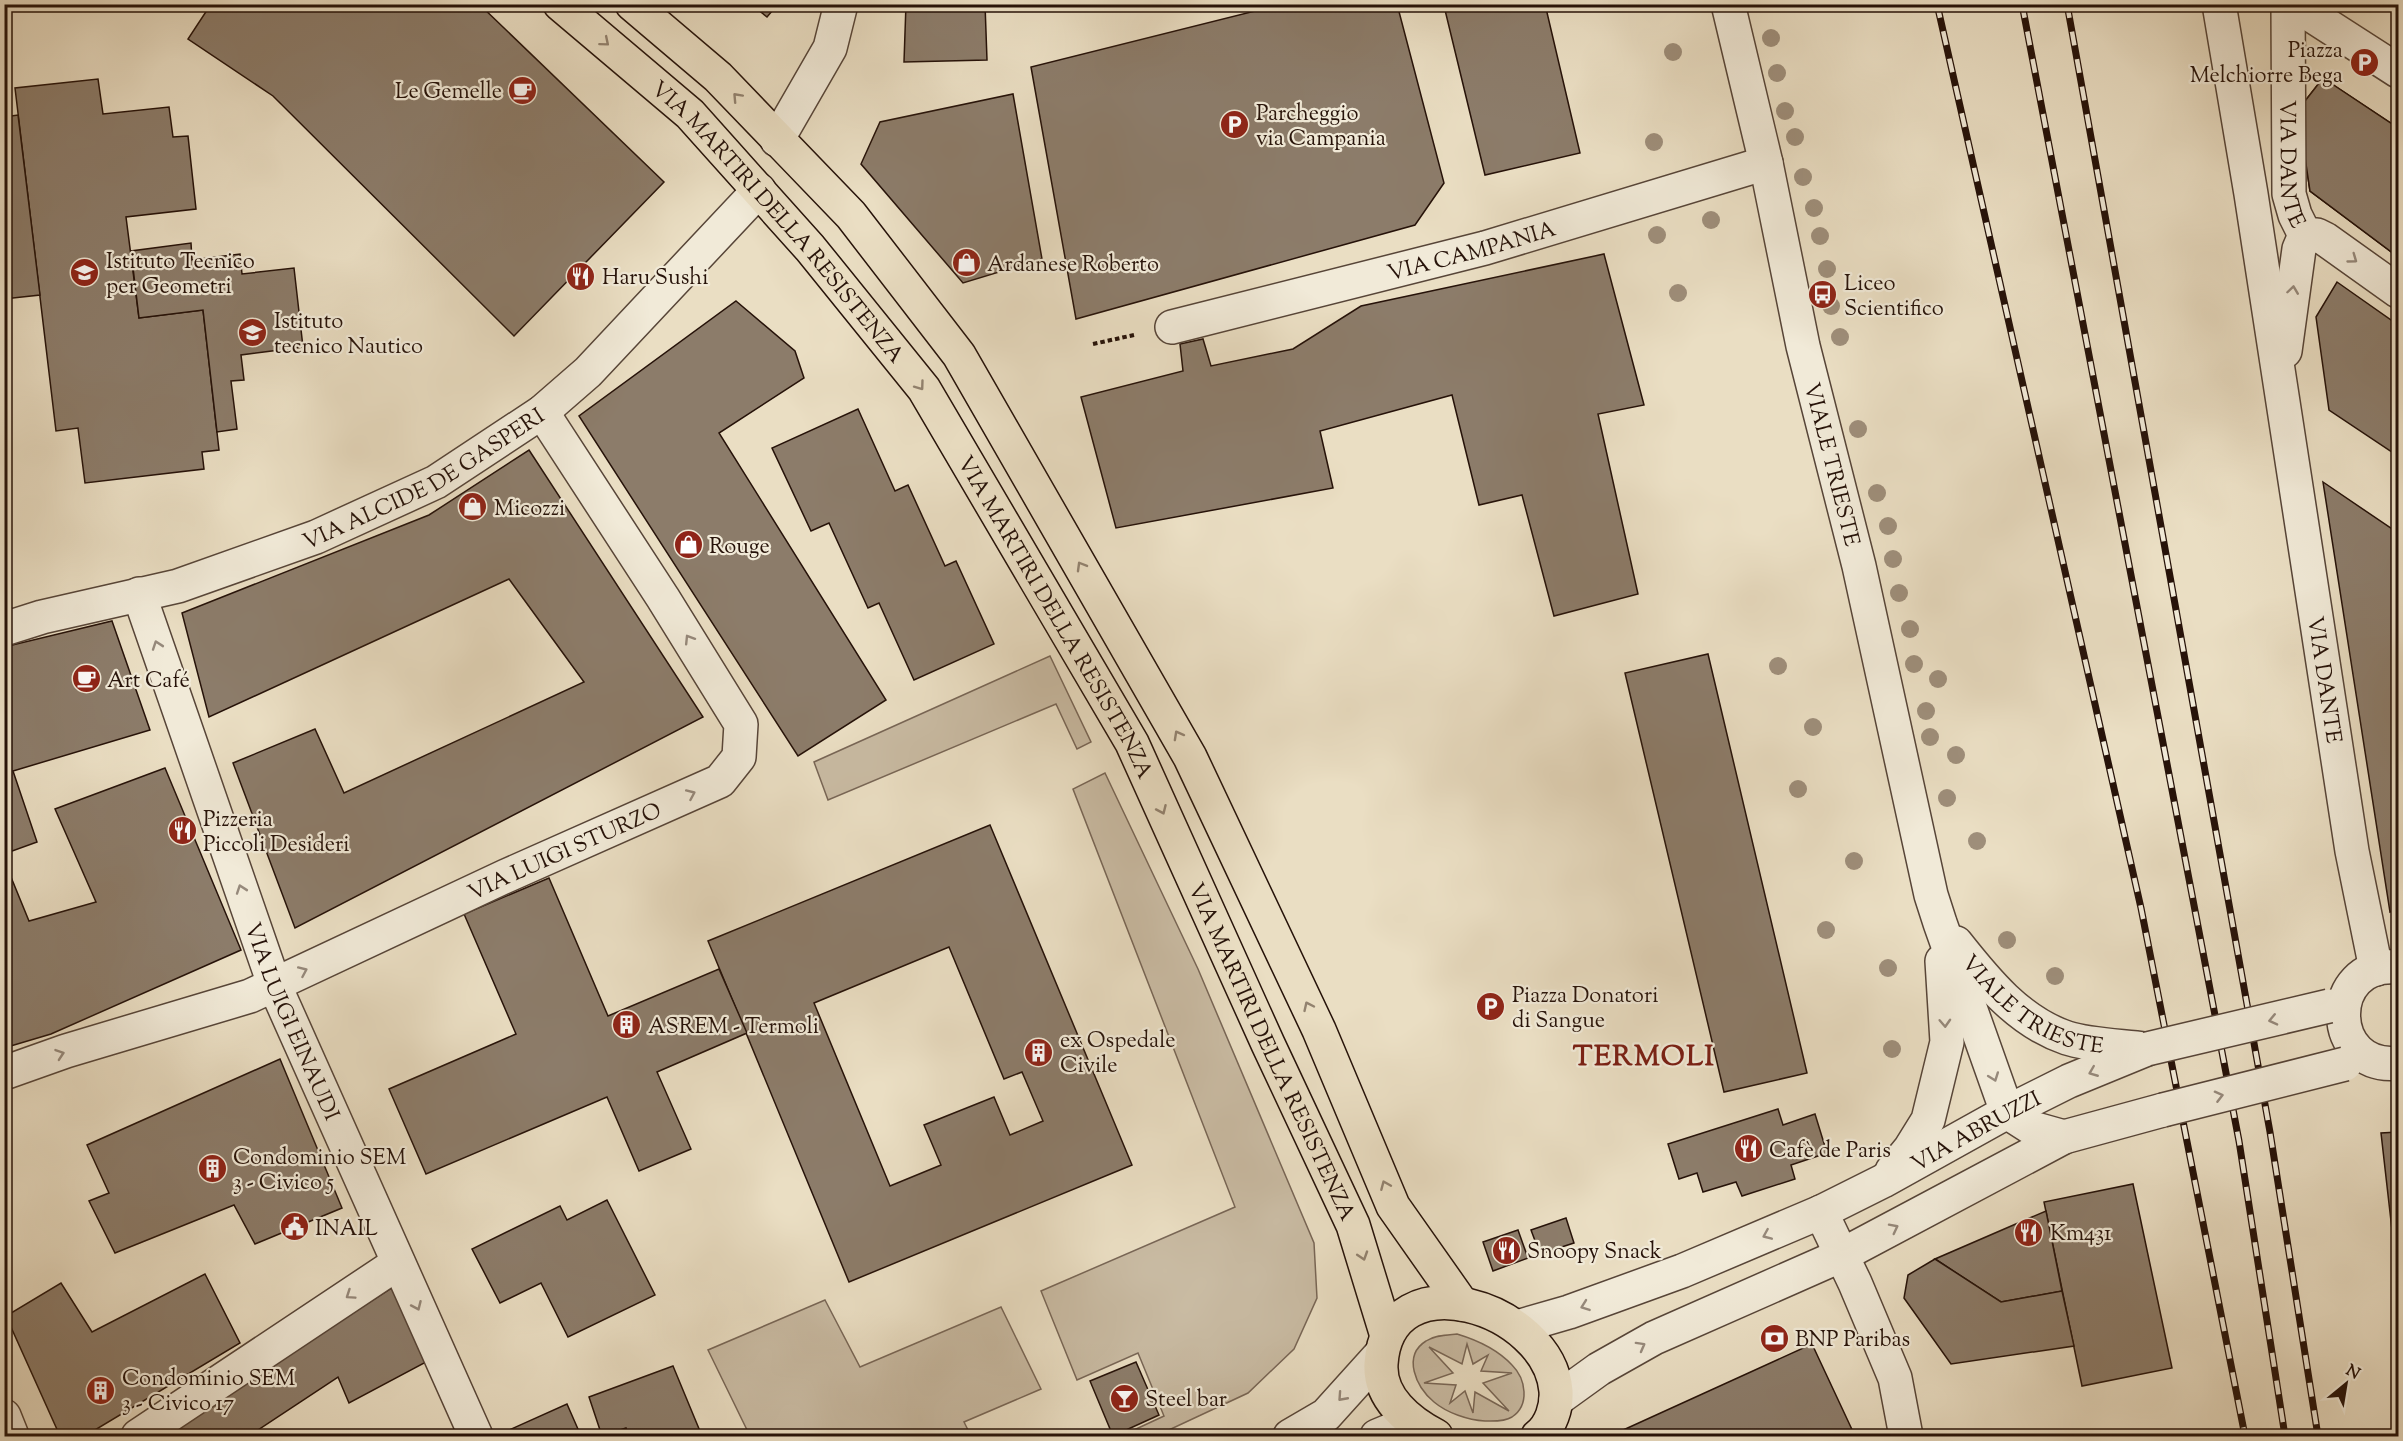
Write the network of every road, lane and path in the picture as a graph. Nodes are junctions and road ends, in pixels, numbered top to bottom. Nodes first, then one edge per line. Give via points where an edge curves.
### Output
1 (560, 4) edge
2 (632, 4) edge
3 (841, 4) edge
4 (1728, 4) edge
5 (2219, 4) edge
6 (2288, 4) edge
7 (2294, 4) edge
8 (2398, 71) edge
9 (777, 140) junction
10 (1766, 163) junction
11 (759, 190) junction
12 (2305, 235) junction
13 (2398, 291) edge
14 (1172, 327) dead end
15 (2280, 390) junction
16 (542, 412) junction
17 (139, 594) junction
18 (4, 629) edge
19 (1940, 923) junction
20 (2387, 968) edge
21 (274, 984) junction
22 (2337, 1005) junction
23 (2147, 1049) junction
24 (2371, 1062) edge
25 (4, 1073) edge
26 (2007, 1112) junction
27 (2064, 1137) junction
28 (1883, 1181) junction
29 (1821, 1212) junction
30 (1842, 1255) junction
31 (398, 1263) junction
32 (1462, 1304) junction
33 (1517, 1327) junction
34 (1384, 1345) junction
35 (1556, 1401) junction
36 (4, 1416) edge
37 (1430, 1434) edge
38 (1542, 1435) edge
39 (12, 1437) edge
40 (138, 1437) edge
41 (476, 1437) edge
42 (1290, 1437) edge
43 (1377, 1437) edge
44 (1906, 1437) edge

1 -> 11 main road, VIA MARTIRI DELLA RESISTENZA via 690,114
9 -> 2 main road, VIA MARTIRI DELLA RESISTENZA via 718,77
3 - 9 street via 830,48
4 - 10 street, VIALE TRIESTE
5 - 15 street, VIA DANTE
6 - 12 street, VIA DANTE via 2289,194
7 - 8 street
32 -> 9 main road, VIA MARTIRI DELLA RESISTENZA via 1393,1206 1319,1030 1186,749 959,355 851,215
10 - 14 street, VIA CAMPANIA via 1485,248
10 - 19 street, VIALE TRIESTE via 1803,346 1859,566
11 - 16 street, VIA ALCIDE DE GASPERI via 588,372
11 -> 34 main road, VIA MARTIRI DELLA RESISTENZA via 924,389 1132,743 1353,1226
12 -> 13 street via 2325,239
15 -> 12 street, VIA DANTE via 2299,249
15 - 20 street, VIA DANTE via 2352,851
16 - 17 street, VIA ALCIDE DE GASPERI via 436,482 316,537 178,586
21 -> 16 street, VIA LUIGI STURZO via 720,781 740,757 741,724
17 - 18 street, VIA ALCIDE DE GASPERI
21 -> 17 street, VIA LUIGI EINAUDI
19 - 23 street, VIALE TRIESTE via 1981,974 2026,1019 2068,1038
19 -> 26 street, VIALE TRIESTE
19 -> 28 street, VIALE TRIESTE via 1947,1041 1928,1120
20 - 22 street via 2359,978
25 -> 21 street, VIA LUIGI STURZO via 250,996
21 - 31 street, VIA LUIGI EINAUDI
22 -> 23 street, VIA ABRUZZI, bridge
22 - 24 street via 2349,1040
23 -> 26 street, VIA ABRUZZI
27 -> 24 street, bridge
26 - 27 street via 2032,1128
26 - 28 street, VIA ABRUZZI
30 -> 27 street
28 - 29 street, VIA ABRUZZI
29 - 30 street
29 -> 33 street, VIA ABRUZZI via 1682,1271
35 -> 30 street via 1599,1369 1654,1338
30 - 44 street via 1895,1378
31 -> 40 street
31 -> 41 street, VIA LUIGI EINAUDI
32 - 33 main road via 1492,1313
32 - 34 main road via 1437,1301 1418,1307 1400,1319
33 - 35 main road via 1542,1352 1554,1375
34 - 37 main road, VIA MARTIRI DELLA RESISTENZA via 1380,1369 1390,1398
34 -> 42 street via 1326,1415
35 - 38 main road
36 - 39 street
37 - 43 street via 1389,1431

